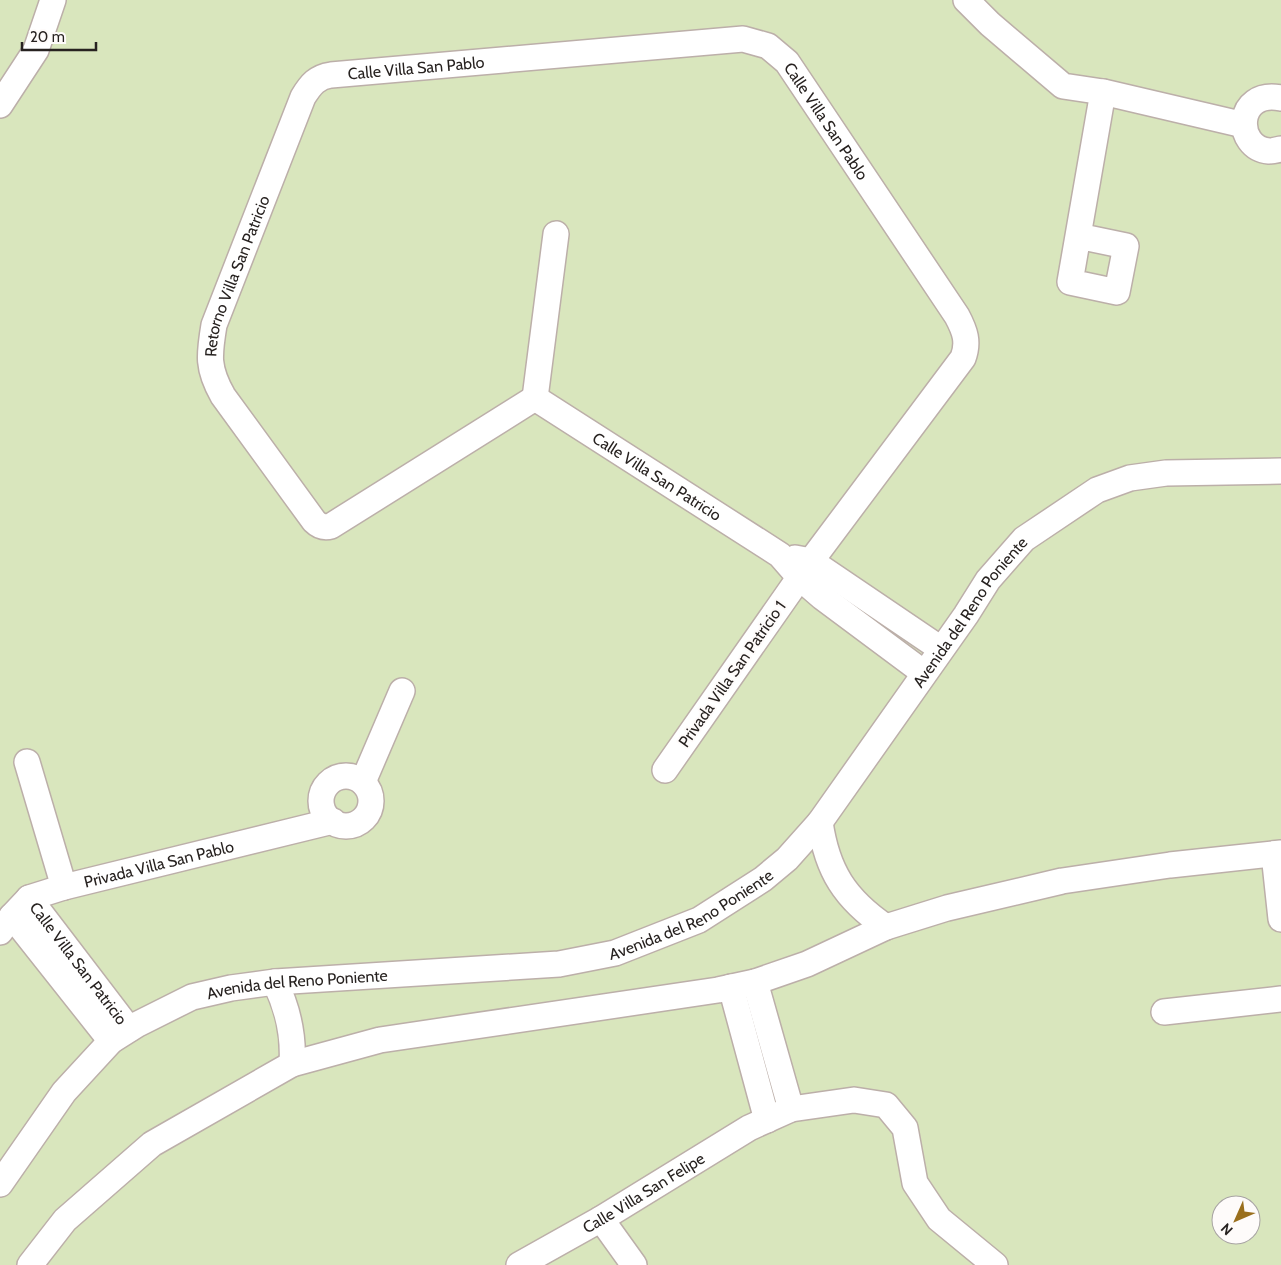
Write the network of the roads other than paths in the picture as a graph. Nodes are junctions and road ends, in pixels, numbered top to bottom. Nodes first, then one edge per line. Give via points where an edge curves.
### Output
1 (53, 0) edge
2 (966, 0) edge
3 (315, 80) joint
4 (1103, 92) junction
5 (1281, 98) edge
6 (0, 105) edge
7 (1244, 125) junction
8 (1281, 149) edge
9 (556, 234) dead end
10 (1078, 236) dead end
11 (535, 398) junction
12 (1281, 471) edge
13 (806, 569) junction
14 (941, 649) junction
15 (924, 673) junction
16 (402, 691) dead end
17 (27, 762) dead end
18 (665, 770) dead end
19 (363, 782) junction
20 (333, 821) junction
21 (820, 822) junction
22 (1277, 854) edge
23 (64, 887) junction
24 (29, 898) junction
25 (1281, 918) edge
26 (6, 924) edge
27 (886, 927) junction
28 (275, 982) junction
29 (743, 984) junction
30 (1281, 999) edge
31 (1164, 1012) dead end
32 (120, 1035) junction
33 (292, 1064) junction
34 (791, 1109) junction
35 (767, 1120) junction
36 (0, 1184) edge
37 (601, 1219) junction
38 (30, 1265) edge
39 (519, 1265) edge
40 (634, 1265) edge
41 (995, 1265) edge

1 - 6 street via 36,50
2 - 4 street via 1063,86
3 - 11 street, Retorno Villa San Patricio via 304,97 214,325 210,365 223,396 314,521 322,527 331,526
3 - 13 street, Calle Villa San Pablo via 332,75 743,39 768,46 787,62 958,316 966,340 963,358
4 - 7 street
4 - 10 street
5 - 7 street via 1267,96 1255,102 1246,112
7 - 8 street via 1248,137 1257,147 1269,151
9 - 11 street
11 - 13 street, Calle Villa San Patricio
12 - 14 street, Avenida del Reno Poniente via 1166,473 1130,478 1097,490 1024,539 988,580
13 - 14 street, Calle Villa San Patricio
13 - 15 street, Calle Villa San Patricio via 822,597
13 - 18 street, Privada Villa San Patricio 1
14 - 15 street, Avenida del Reno Poniente
15 - 21 street, Avenida del Reno Poniente
16 - 19 street
17 - 23 street
19 - 20 street via 371,795 366,816 347,826
19 - 20 street via 356,777 338,777 324,789 322,807
20 - 23 street, Privada Villa San Pablo
21 - 27 street via 829,862 838,881 851,899
21 - 28 street, Avenida del Reno Poniente via 787,859 763,879 699,920 615,953 559,964
22 - 25 street
22 - 27 street via 1062,881 947,908
23 - 24 street, Privada Villa San Pablo
24 - 26 street, Privada Villa San Pablo
24 - 32 street, Calle Villa San Patricio
26 - 32 street, Calle Villa San Patricio
27 - 29 street via 807,964
28 - 32 street, Avenida del Reno Poniente via 192,997
28 - 33 street via 289,1018
29 - 33 street via 380,1040
29 - 34 street
29 - 35 street
30 - 31 street
32 - 36 street, Avenida del Reno Poniente via 64,1092
33 - 38 street via 152,1144 65,1220
34 - 35 street, Calle Villa San Felipe
34 - 41 street, Calle Villa San Felipe via 854,1100 886,1105 905,1128 915,1183 934,1212
35 - 37 street, Calle Villa San Felipe
37 - 39 street, Calle Villa San Felipe
37 - 40 street

